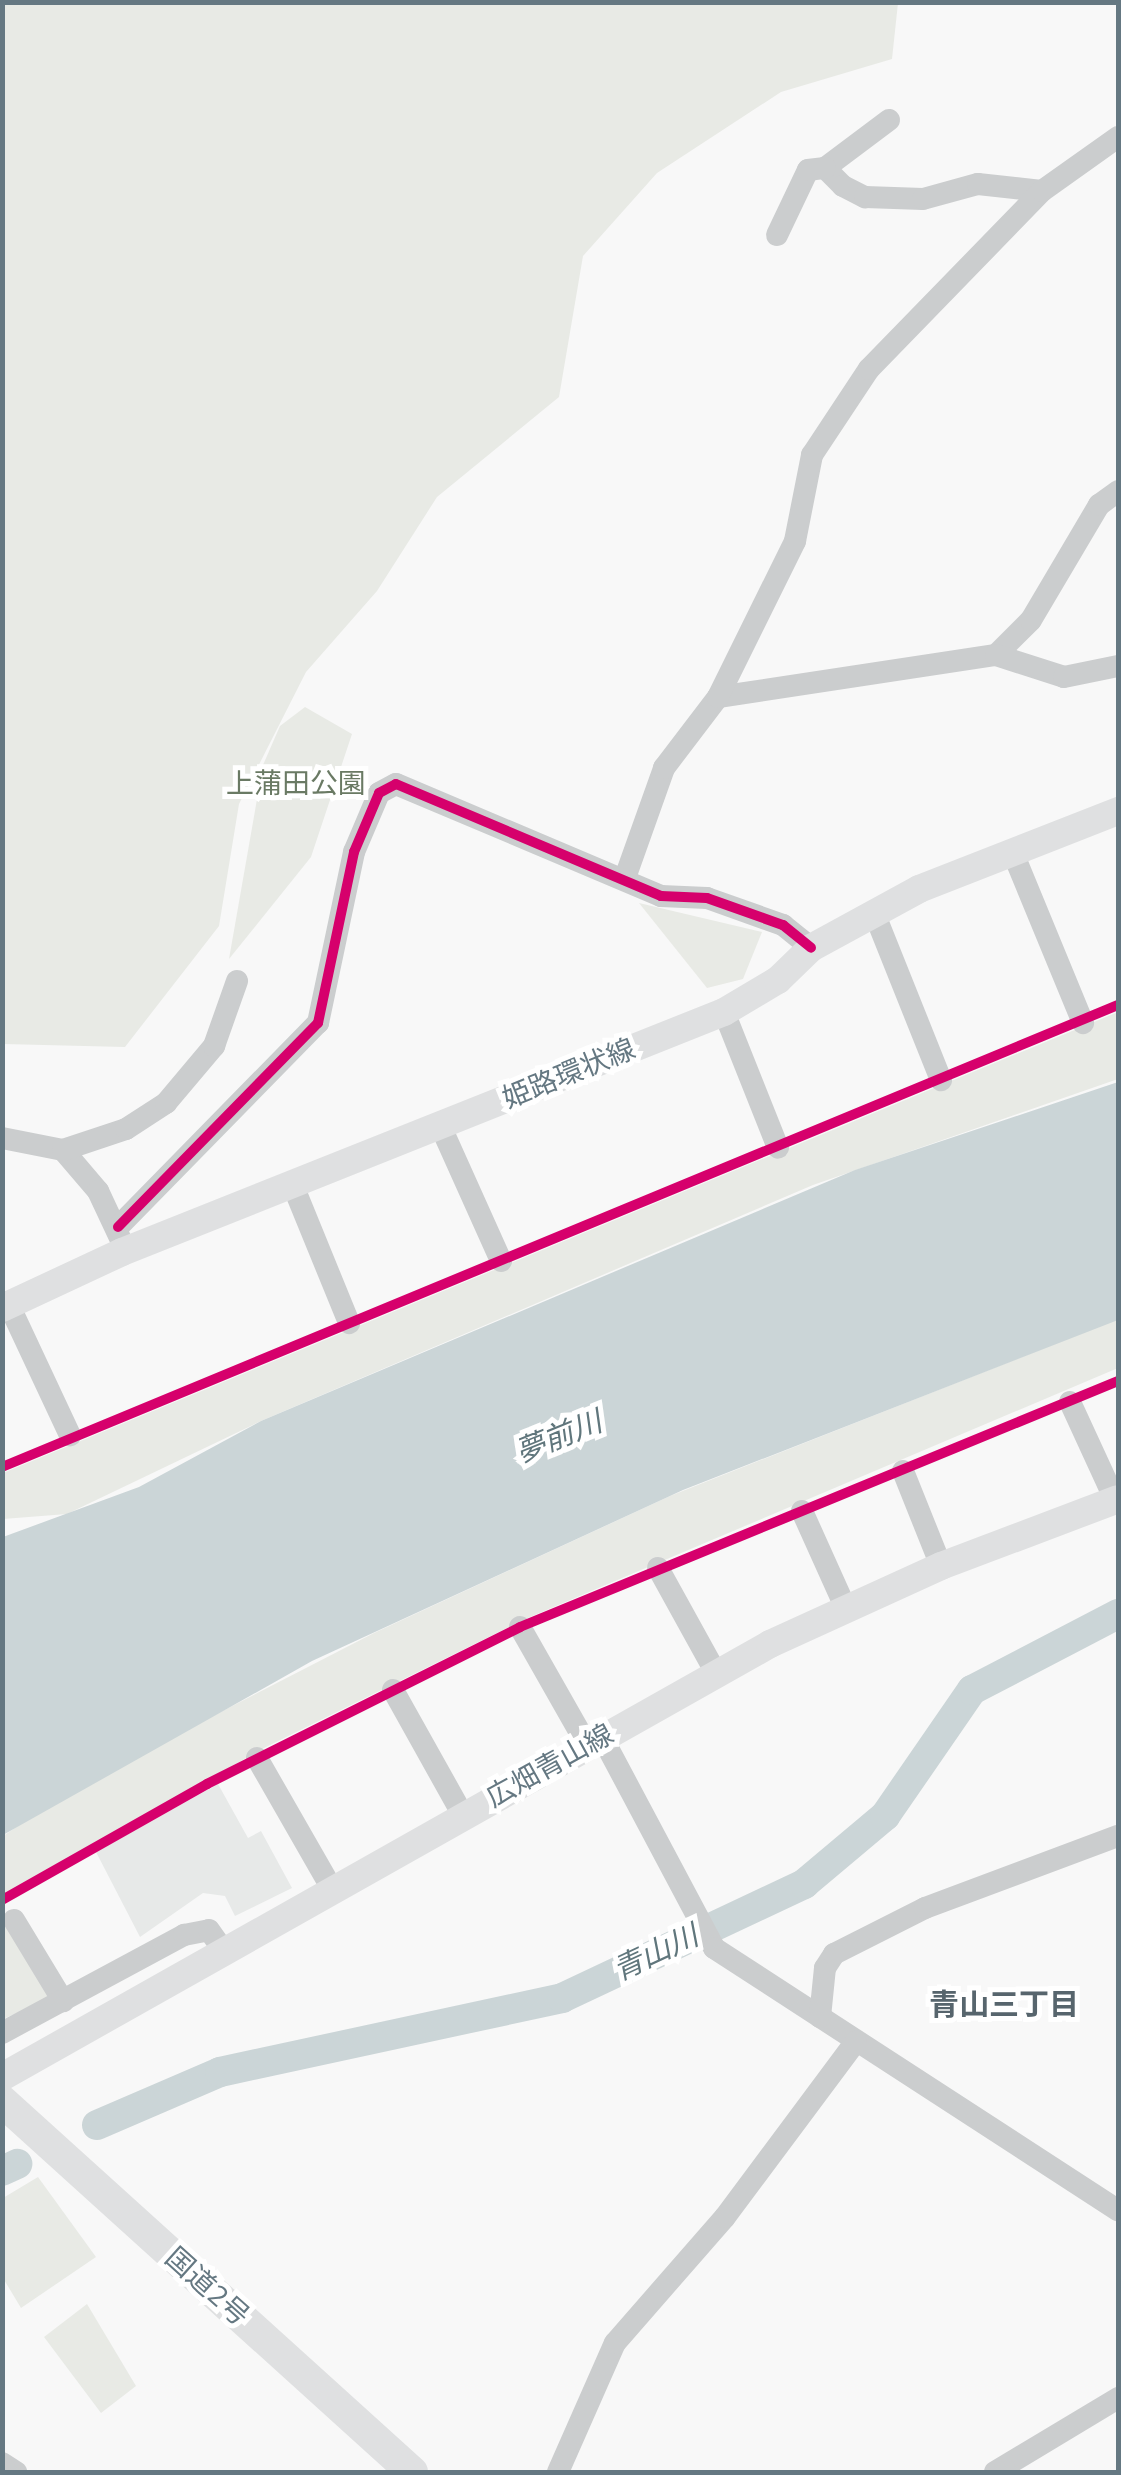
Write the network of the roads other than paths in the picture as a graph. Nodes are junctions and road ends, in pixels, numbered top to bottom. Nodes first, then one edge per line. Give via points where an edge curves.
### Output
1 (889, 120) dead end
2 (1118, 137) edge
3 (825, 168) junction
4 (1042, 191) junction
5 (777, 235) dead end
6 (1118, 491) edge
7 (996, 655) junction
8 (1118, 666) edge
9 (718, 697) junction
10 (1118, 811) edge
11 (1013, 853) junction
12 (626, 875) junction
13 (875, 915) junction
14 (811, 948) junction
15 (237, 981) dead end
16 (724, 1012) junction
17 (1082, 1023) dead end
18 (941, 1080) dead end
19 (440, 1126) junction
20 (2, 1138) edge
21 (778, 1148) dead end
22 (64, 1150) junction
23 (294, 1188) junction
24 (120, 1240) junction
25 (501, 1261) dead end
26 (6, 1307) edge
27 (350, 1323) dead end
28 (1070, 1402) dead end
29 (70, 1435) dead end
30 (903, 1471) dead end
31 (1117, 1500) edge
32 (802, 1511) dead end
33 (941, 1566) junction
34 (658, 1568) dead end
35 (846, 1609) junction
36 (520, 1627) dead end
37 (716, 1673) junction
38 (392, 1690) dead end
39 (594, 1741) junction
40 (257, 1758) dead end
41 (462, 1815) junction
42 (1118, 1836) edge
43 (332, 1889) junction
44 (14, 1920) dead end
45 (223, 1950) junction
46 (63, 2001) junction
47 (820, 2017) junction
48 (2, 2033) edge
49 (856, 2041) junction
50 (2, 2077) edge
51 (2, 2101) edge
52 (1118, 2210) edge
53 (1118, 2398) edge
54 (2, 2463) edge
55 (16, 2472) edge
56 (412, 2472) edge
57 (558, 2472) edge
58 (995, 2472) edge

1 - 3 street
2 - 4 street
3 - 4 street via 865,198 922,199 978,184
3 - 5 street via 808,170
4 - 9 street via 869,369 812,456 795,541
6 - 7 street via 1100,505 1031,620
7 - 8 street via 1064,677
7 - 9 street
9 - 12 street via 664,768
10 - 11 main road, 姫路環状線
11 - 13 main road, 姫路環状線
11 - 17 street
12 - 14 street via 661,896 708,898 783,924
12 - 24 street via 396,784 380,793 354,852 318,1023
13 - 14 main road, 姫路環状線
13 - 18 street
14 - 16 main road, 姫路環状線 via 778,980
15 - 22 street via 214,1046 166,1103 126,1129
16 - 19 main road, 姫路環状線
16 - 21 street
19 - 23 main road, 姫路環状線
19 - 25 street
20 - 22 street
22 - 24 street
23 - 24 main road, 姫路環状線
23 - 27 street
24 - 26 main road, 姫路環状線
26 - 29 street
28 - 31 street
30 - 33 street
31 - 33 main road, 広畑青山線
32 - 35 street
33 - 35 main road, 広畑青山線
34 - 37 street
35 - 37 main road, 広畑青山線
36 - 39 street
37 - 39 main road, 広畑青山線
38 - 41 street
39 - 41 main road, 広畑青山線
39 - 47 street via 714,1948
40 - 43 street
41 - 43 main road, 広畑青山線
42 - 47 street via 925,1908 834,1954 825,1968
43 - 45 main road, 広畑青山線
44 - 46 street
45 - 46 street via 209,1930 184,1935
45 - 50 main road, 広畑青山線
46 - 48 street
47 - 49 street
49 - 52 street
49 - 57 street via 725,2216 615,2343
51 - 56 highway, 国道2号
53 - 58 street
54 - 55 street

